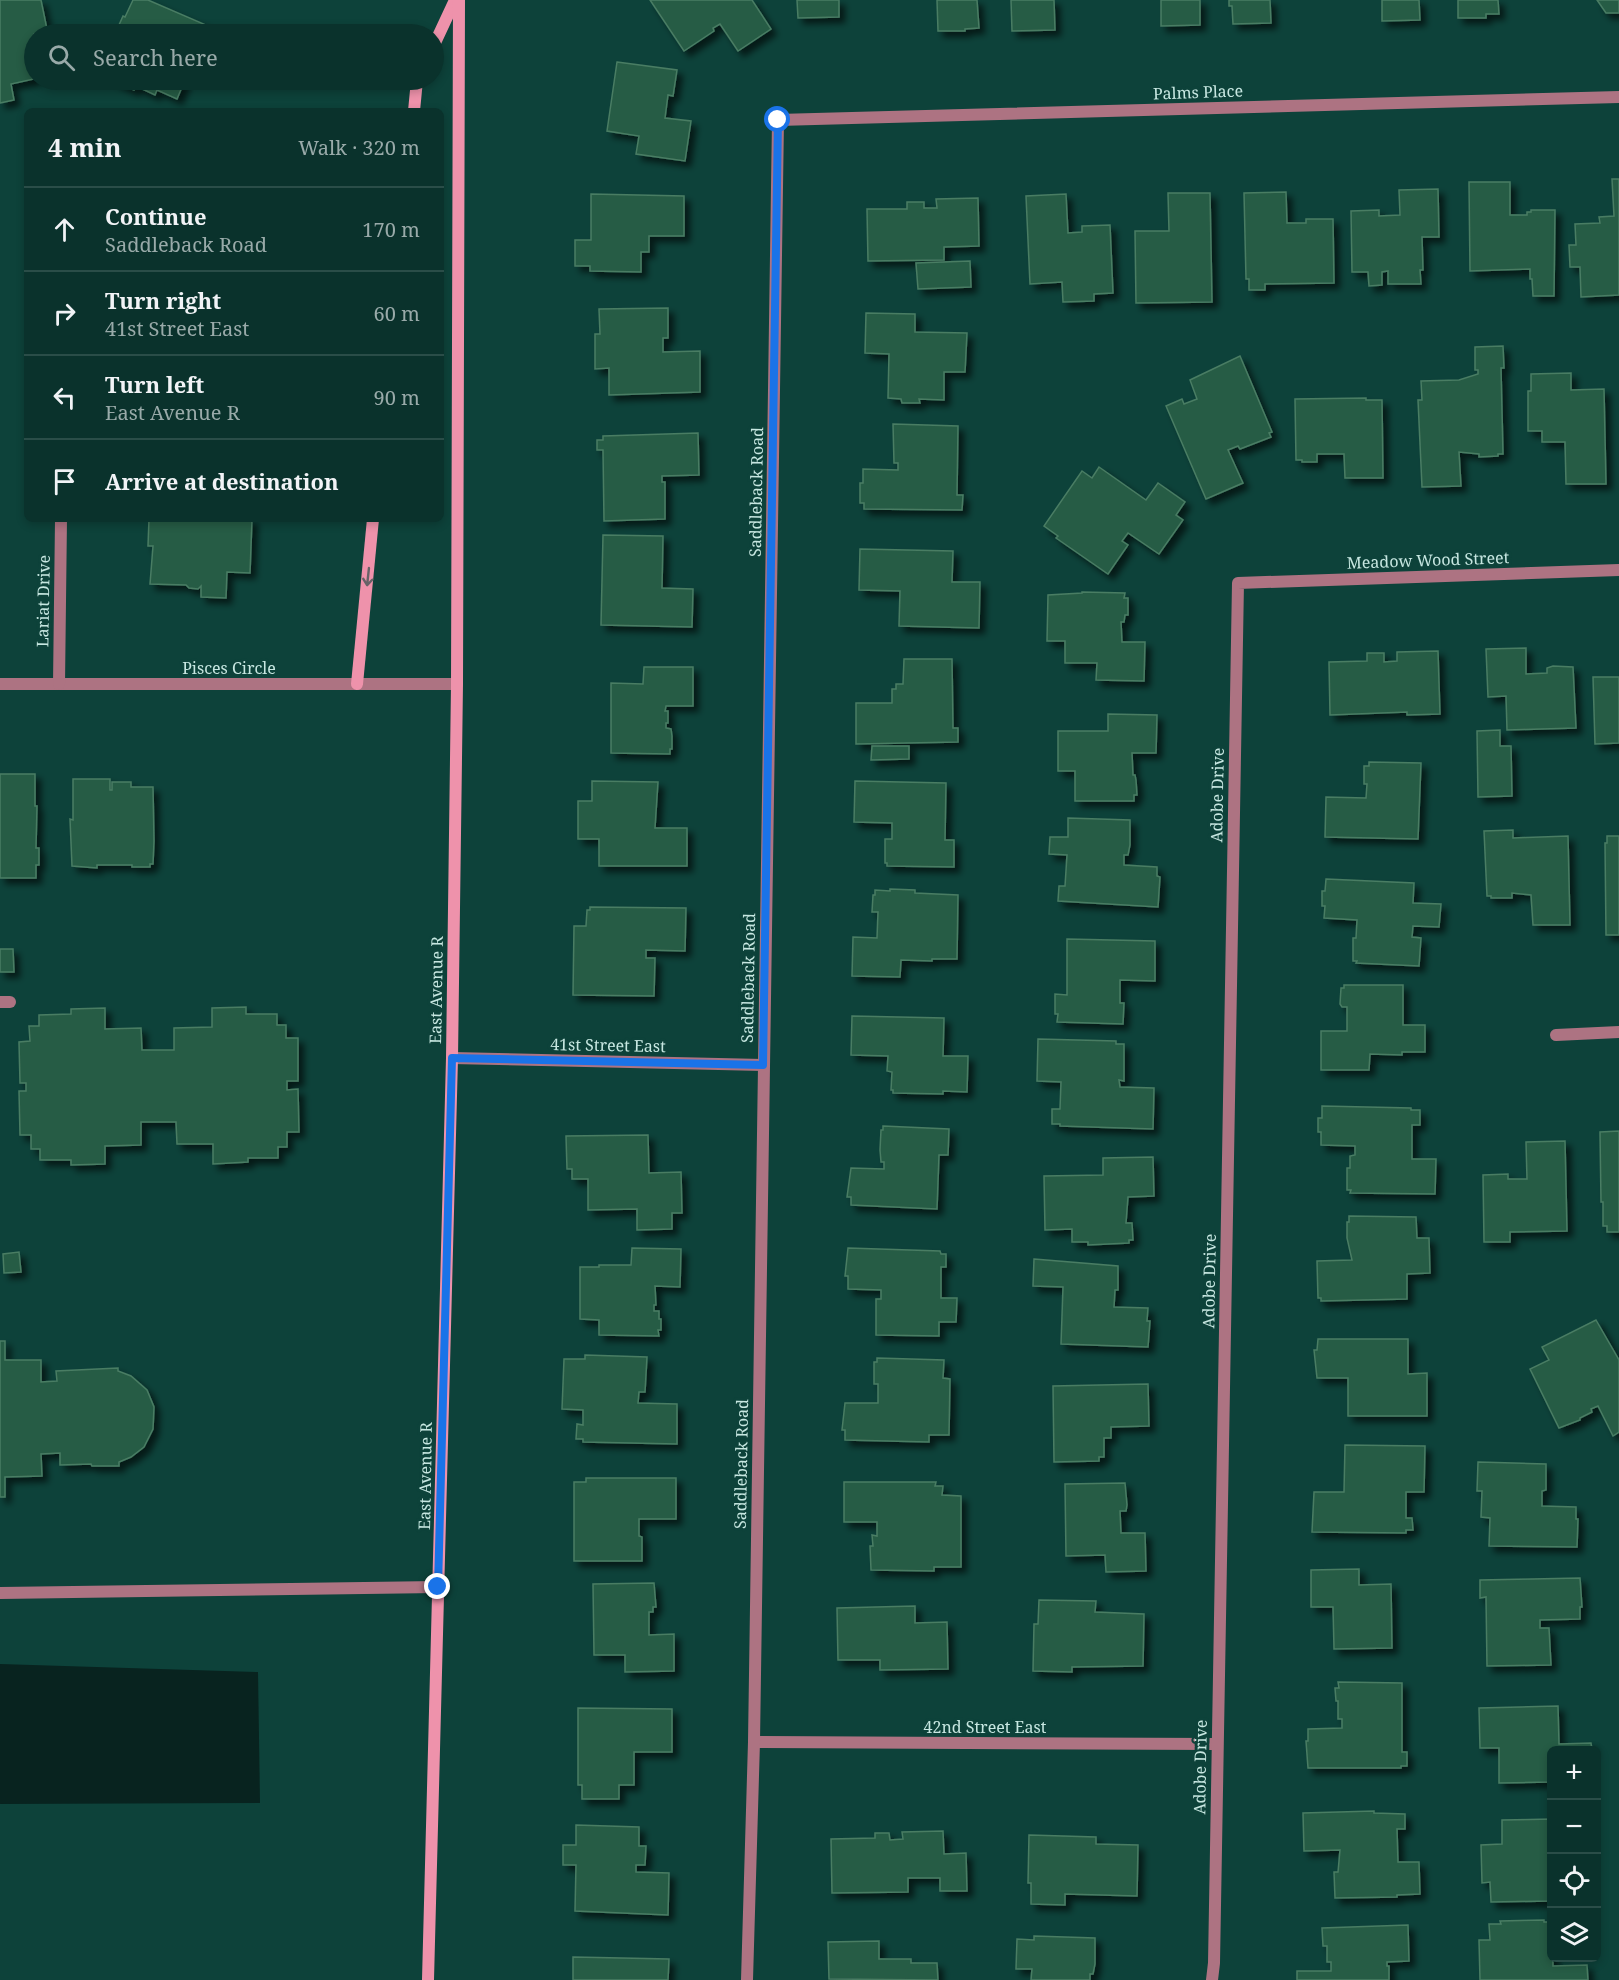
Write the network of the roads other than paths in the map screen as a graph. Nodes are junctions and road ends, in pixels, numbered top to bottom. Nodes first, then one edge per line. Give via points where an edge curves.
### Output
1 (457, 0) edge
2 (444, 25) edge
3 (416, 90) edge
4 (1619, 97) edge
5 (414, 108) edge
6 (778, 120) joint
7 (61, 522) edge
8 (374, 522) edge
9 (1619, 570) edge
10 (1238, 583) joint
11 (0, 684) edge
12 (59, 684) junction
13 (357, 684) junction
14 (457, 684) junction
15 (1619, 1032) edge
16 (1556, 1035) dead end
17 (452, 1058) junction
18 (763, 1065) junction
19 (438, 1587) junction
20 (0, 1593) edge
21 (754, 1742) junction
22 (1217, 1744) junction
23 (428, 1980) edge
24 (747, 1980) edge
25 (1212, 1980) edge

1 - 2 main road
1 - 14 main road, East Avenue R
3 - 5 main road
4 - 6 street, Palms Place
6 - 18 street, Saddleback Road
7 - 12 street, Lariat Drive
8 -> 13 main road
9 - 10 street, Meadow Wood Street
10 - 22 street, Adobe Drive
11 - 12 street, Pisces Circle
12 - 13 street, Pisces Circle
13 - 14 street, Pisces Circle
14 - 17 main road, East Avenue R
15 - 16 street
17 - 18 street, 41st Street East
17 - 19 main road, East Avenue R
18 - 21 street, Saddleback Road
19 - 20 street
19 - 23 main road, East Avenue R
21 - 22 street, 42nd Street East
21 - 24 street, Saddleback Road
22 - 25 street, Adobe Drive

